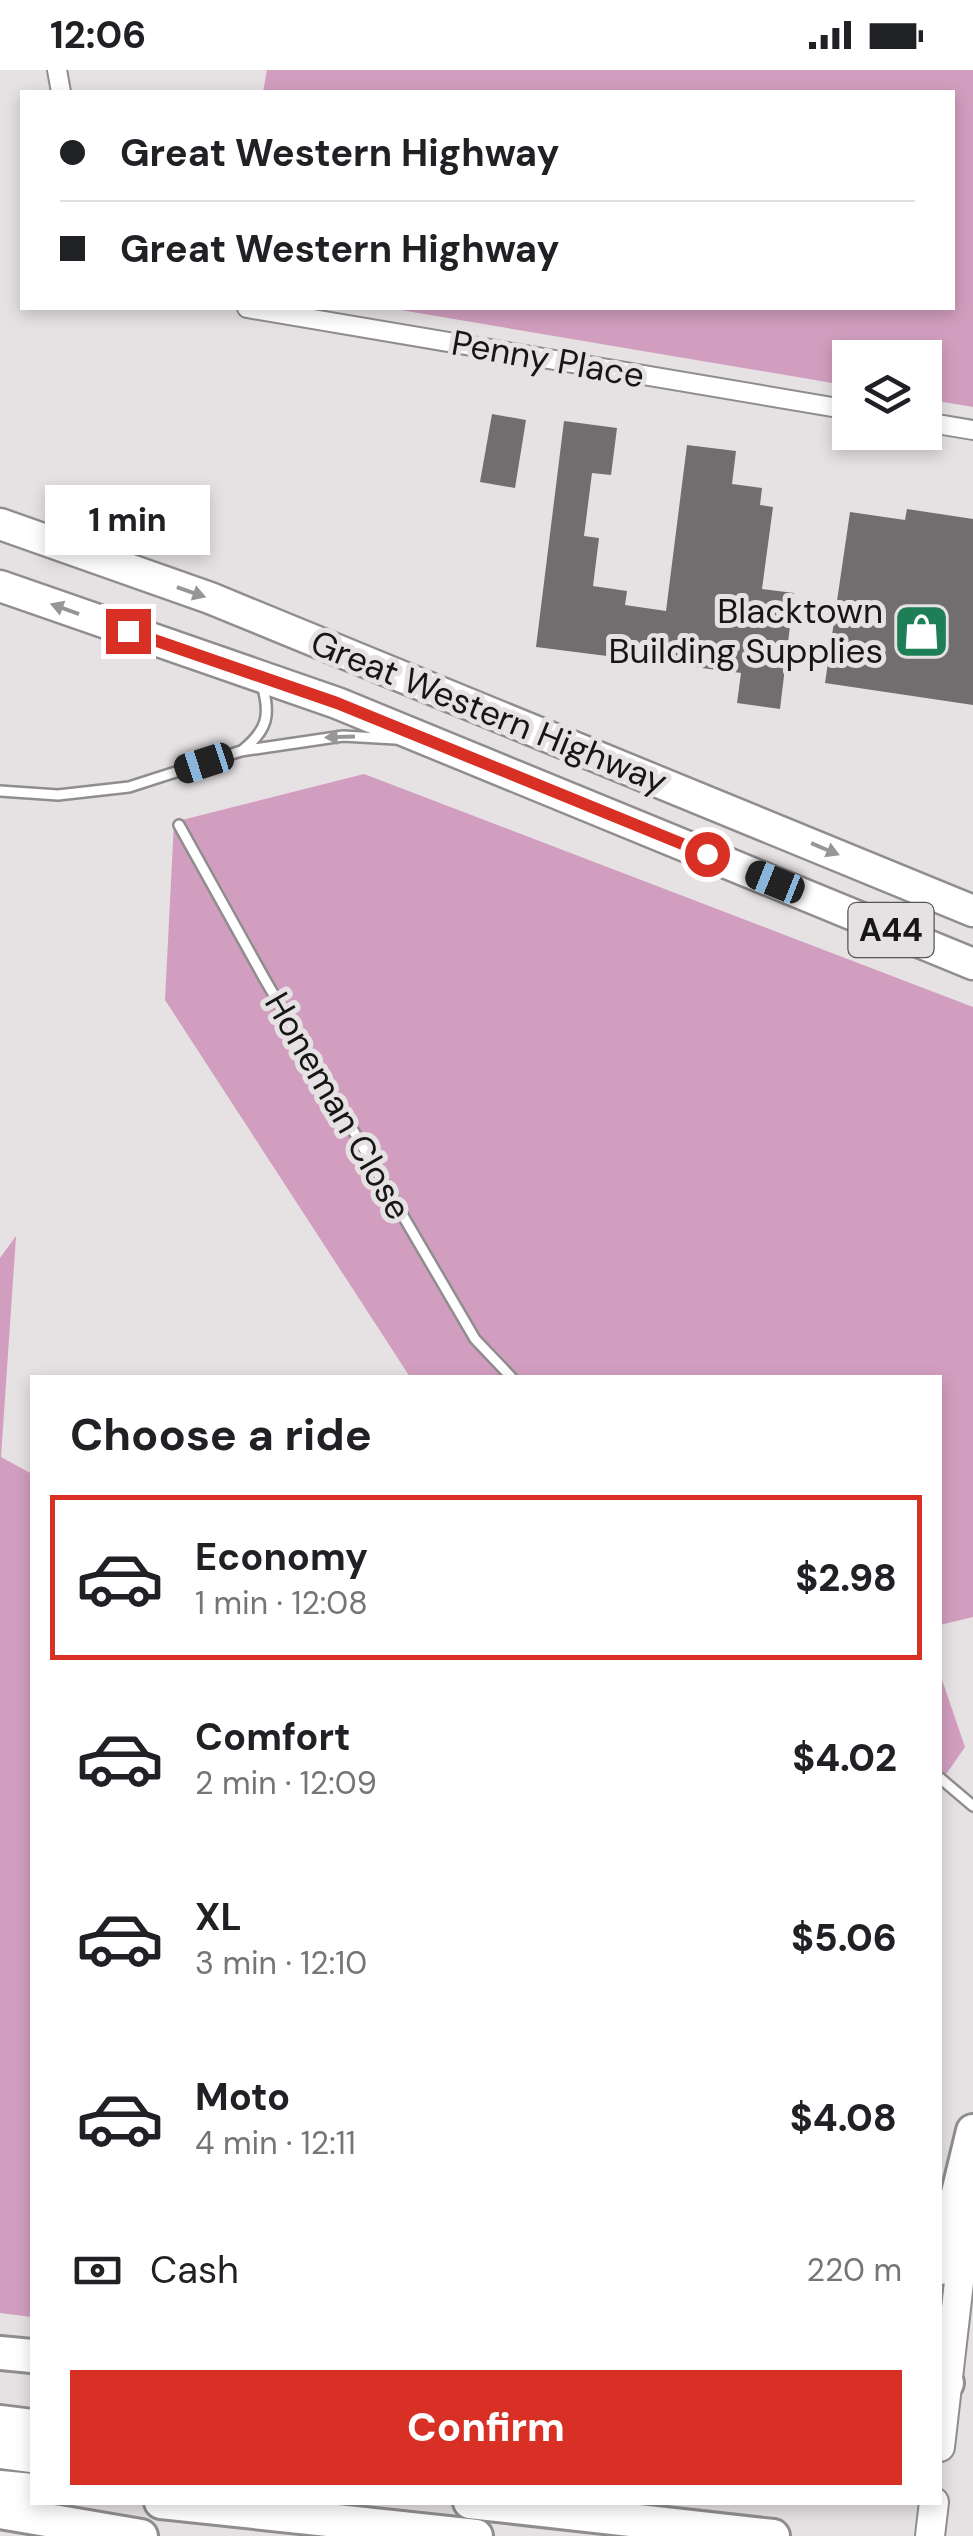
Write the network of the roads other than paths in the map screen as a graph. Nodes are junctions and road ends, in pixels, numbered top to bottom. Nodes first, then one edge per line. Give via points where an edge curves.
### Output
1 (259, 310) edge
2 (832, 407) edge
3 (942, 425) edge
4 (973, 430) edge
5 (0, 524) edge
6 (0, 586) edge
7 (259, 676) junction
8 (438, 742) junction
9 (242, 751) junction
10 (0, 791) edge
11 (180, 825) dead end
12 (973, 908) edge
13 (973, 964) edge
14 (509, 1375) edge
15 (942, 1780) edge
16 (973, 1806) edge
17 (973, 2131) edge
18 (973, 2163) edge
19 (942, 2260) edge
20 (0, 2352) edge
21 (30, 2356) edge
22 (944, 2382) edge
23 (942, 2414) edge
24 (0, 2422) edge
25 (30, 2426) edge
26 (0, 2452) edge
27 (30, 2456) edge
28 (0, 2487) edge
29 (30, 2490) edge
30 (189, 2505) edge
31 (495, 2505) edge
32 (530, 2505) edge
33 (934, 2505) edge
34 (0, 2512) edge
35 (563, 2513) junction
36 (141, 2536) edge
37 (476, 2536) edge
38 (774, 2536) edge
39 (930, 2536) edge

1 - 2 street, Penny Place
3 - 4 street
5 -> 12 highway, Great Western Highway / A44 via 210,598
7 -> 6 highway, Great Western Highway / A44
7 - 8 highway, Great Western Highway / A44
7 - 9 lane via 268,719
8 -> 9 lane via 343,736
8 - 13 highway, Great Western Highway / A44
9 - 10 lane via 129,787
11 - 14 lane, Honeman Close via 475,1339
15 - 16 lane
17 - 19 highway
18 - 22 main road
20 - 21 highway
22 - 23 main road
24 - 25 highway
26 - 27 highway
28 - 29 highway
30 - 37 highway
31 - 35 highway
32 - 35 highway
33 - 39 main road
34 - 36 highway
35 - 38 highway

